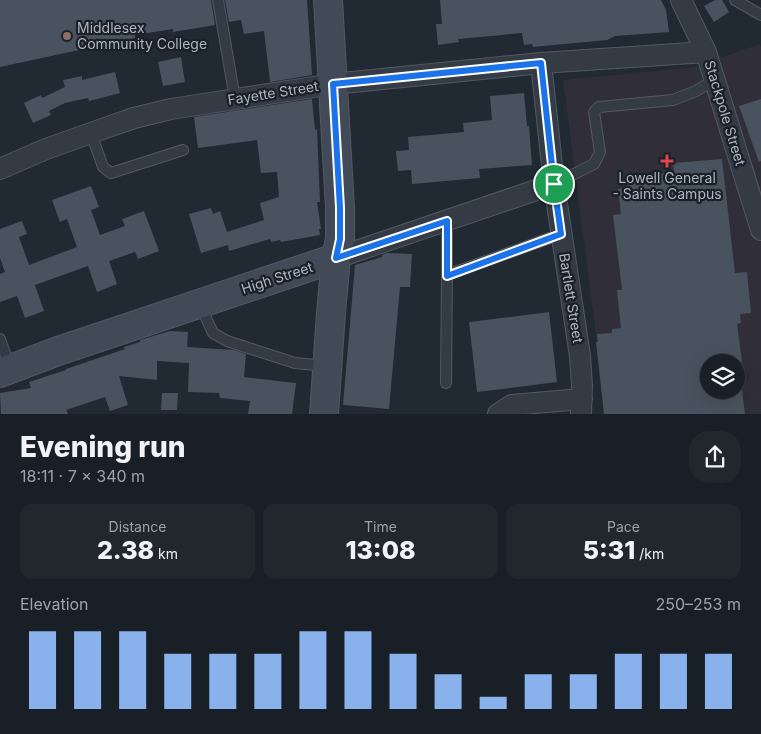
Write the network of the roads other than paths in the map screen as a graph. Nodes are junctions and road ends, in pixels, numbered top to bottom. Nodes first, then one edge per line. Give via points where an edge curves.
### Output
1 (218, 0) edge
2 (328, 0) edge
3 (681, 0) edge
4 (735, 0) edge
5 (761, 16) edge
6 (706, 52) junction
7 (541, 63) junction
8 (714, 80) junction
9 (333, 84) junction
10 (235, 99) junction
11 (91, 133) junction
12 (183, 150) dead end
13 (0, 169) edge
14 (554, 184) junction
15 (447, 221) junction
16 (761, 230) edge
17 (561, 234) junction
18 (336, 258) junction
19 (447, 276) junction
20 (199, 304) junction
21 (0, 339) edge
22 (328, 366) junction
23 (5, 371) edge
24 (446, 384) dead end
25 (582, 406) edge
26 (324, 414) edge
27 (498, 414) edge

1 - 10 lane
2 - 9 main road
3 - 6 street, Stackpole Street
4 - 5 lane
6 - 7 street, Fayette Street
6 - 8 street, Stackpole Street
7 - 9 street, Fayette Street
7 - 14 street, Bartlett Street
8 - 14 lane via 673,100 599,107 594,112 600,152 594,164
8 - 16 street, Stackpole Street
9 - 10 street, Fayette Street
9 - 18 main road via 340,208
10 - 11 street, Fayette Street via 171,108
11 - 12 lane via 103,167 111,173
11 - 13 street, Fayette Street
14 - 15 street, High Street
14 - 17 street, Bartlett Street
15 - 18 street, High Street
15 - 19 lane
17 - 19 lane
17 - 25 street, Bartlett Street via 580,356
18 - 20 main road, High Street
18 - 22 main road
19 - 24 lane
20 - 22 lane via 214,333 227,341 294,363
20 - 23 main road, High Street
21 - 23 lane
22 - 26 main road
25 - 27 street via 512,405

